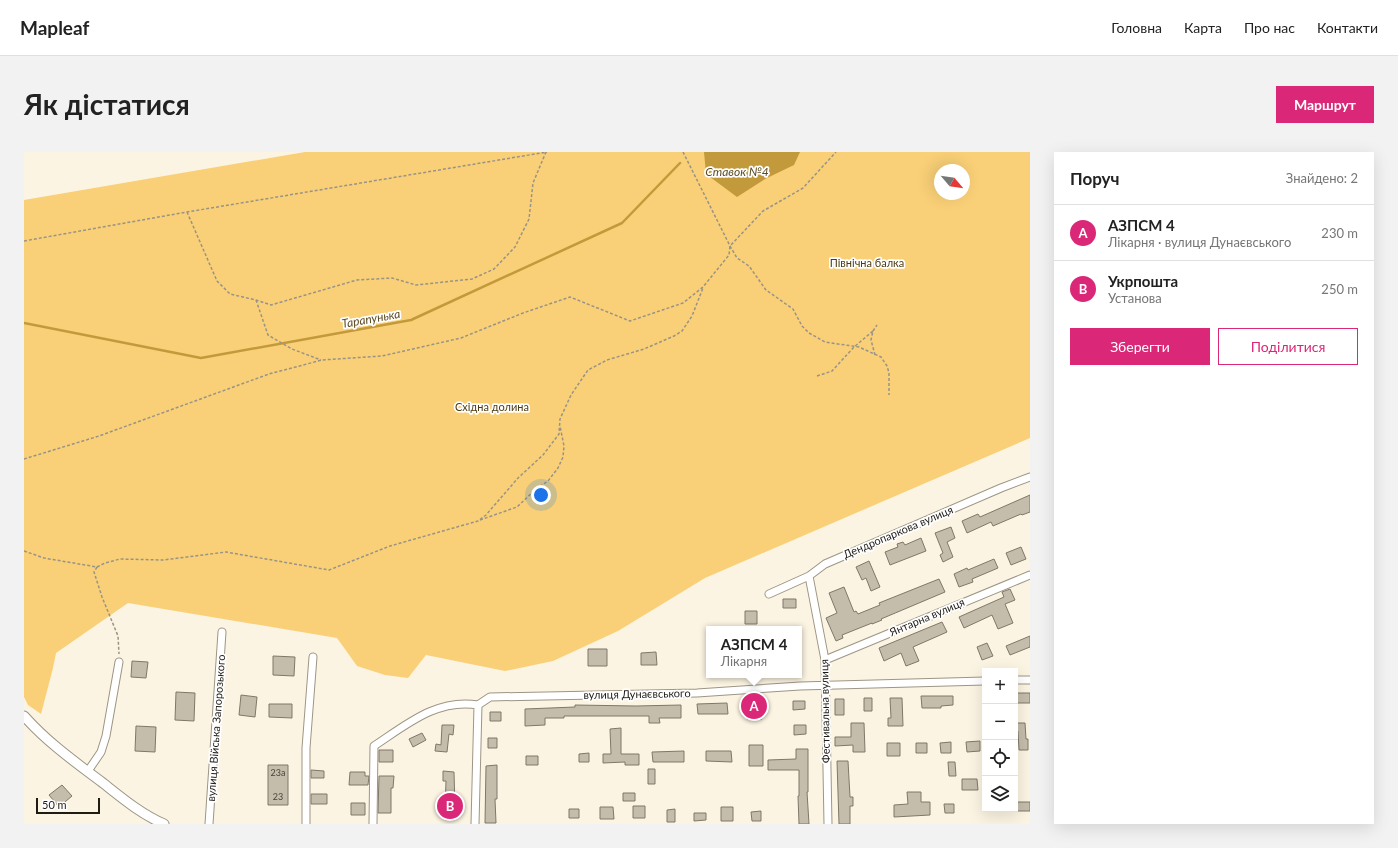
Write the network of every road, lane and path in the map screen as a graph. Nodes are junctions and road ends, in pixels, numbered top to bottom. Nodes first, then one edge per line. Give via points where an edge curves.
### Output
1 (546, 152) edge
2 (683, 152) edge
3 (836, 152) edge
4 (187, 212) junction
5 (24, 241) edge
6 (730, 246) junction
7 (703, 287) junction
8 (256, 300) junction
9 (877, 326) dead end
10 (873, 330) junction
11 (854, 347) junction
12 (875, 355) junction
13 (322, 360) junction
14 (817, 376) dead end
15 (889, 394) dead end
16 (560, 422) junction
17 (24, 459) edge
18 (1030, 477) edge
19 (478, 521) junction
20 (24, 551) edge
21 (97, 567) junction
22 (1030, 575) edge
23 (809, 576) junction
24 (769, 594) dead end
25 (222, 632) dead end
26 (313, 657) dead end
27 (825, 660) junction
28 (118, 662) joint
29 (1018, 680) edge
30 (1030, 680) edge
31 (982, 681) edge
32 (824, 685) junction
33 (478, 705) junction
34 (24, 716) edge
35 (88, 772) junction
36 (164, 824) edge
37 (209, 824) edge
38 (306, 824) edge
39 (373, 824) edge
40 (475, 824) edge
41 (828, 824) edge

1 - 4 path
1 - 8 path via 533,183 529,219 515,247 494,269 472,279 416,285 392,278 357,280 271,305
2 - 6 path
3 - 6 path via 803,188 763,211
4 - 5 path
4 - 8 path via 216,281 230,294
6 - 7 path via 729,255
6 - 11 path via 738,258 749,266 766,290 793,310 809,333 825,342
7 - 13 path via 683,303 630,321 570,297 461,338 382,356
7 - 16 path via 692,316 682,331 644,349 607,360 588,370 571,394
8 - 13 path via 268,335 292,349
9 - 10 path
10 - 11 path
10 - 12 path via 871,340
11 - 12 path
11 - 14 path via 832,371
12 - 15 path via 881,357 887,366
13 - 17 path via 268,374 99,436
16 - 19 path via 560,434 543,455
16 - 19 path via 563,457 548,481 517,507
18 - 23 street, Дендропаркова вулиця via 825,564
19 - 21 path via 390,546 329,570 226,552 163,560 120,559
20 - 21 path via 44,558
21 - 28 path via 94,572 118,636
22 - 27 street, Янтарна вулиця
23 - 24 street, Дендропаркова вулиця
23 - 27 street, Фестивальна вулиця
25 - 37 street, вулиця Війська Запорозького
26 - 38 street via 306,748
27 - 32 street, Фестивальна вулиця
28 - 35 street via 106,736 101,752
29 - 30 street
31 - 32 street, вулиця Дунаєвського
32 - 33 street, вулиця Дунаєвського via 697,693 490,697
32 - 41 street, Фестивальна вулиця
33 - 39 street, вулиця Дунаєвського via 454,704 426,712 374,746
33 - 40 street
34 - 35 street
35 - 36 street via 146,815

